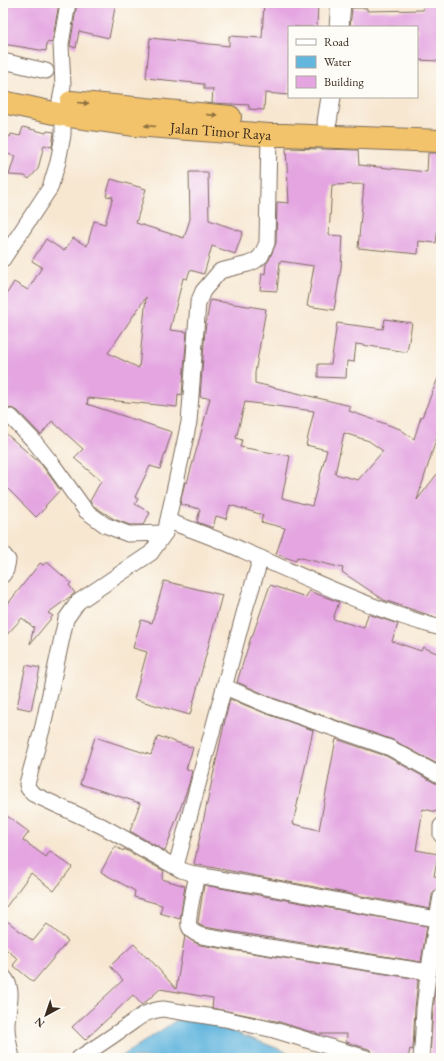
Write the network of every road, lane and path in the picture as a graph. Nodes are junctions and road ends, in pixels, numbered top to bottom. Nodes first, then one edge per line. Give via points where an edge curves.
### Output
1 (68, 3) edge
2 (341, 3) edge
3 (339, 26) edge
4 (3, 61) edge
5 (46, 71) dead end
6 (3, 90) edge
7 (331, 98) edge
8 (3, 102) edge
9 (62, 108) junction
10 (327, 122) junction
11 (441, 127) edge
12 (269, 135) junction
13 (441, 141) edge
14 (3, 259) edge
15 (11, 417) dead end
16 (167, 527) junction
17 (3, 554) edge
18 (261, 558) junction
19 (3, 575) edge
20 (441, 628) edge
21 (224, 687) junction
22 (441, 776) edge
23 (441, 826) edge
24 (441, 835) edge
25 (176, 866) junction
26 (197, 875) junction
27 (441, 897) edge
28 (437, 919) junction
29 (429, 972) junction
30 (3, 976) edge
31 (12, 1058) edge
32 (79, 1058) edge
33 (366, 1058) edge
34 (421, 1058) edge

1 - 9 street via 61,44
2 - 3 street
4 - 5 street
6 - 9 highway, Jalan Timor Raya
7 - 10 street
8 - 9 highway, Jalan Timor Raya
9 -> 10 highway, Jalan Timor Raya
12 -> 9 highway, Jalan Timor Raya via 135,125
9 - 14 street via 63,135 50,188
10 - 11 highway, Jalan Timor Raya
12 - 13 highway, Jalan Timor Raya
12 - 16 street via 268,243 255,261 220,271 203,291 198,303 189,422
15 - 16 street via 34,440 86,511 105,524 128,534
16 - 18 street via 241,549
16 - 25 street via 151,553 78,602 66,620 43,726 27,784 33,794 102,826
17 - 19 street via 8,560
18 - 20 street via 359,600
18 - 21 street
21 - 22 street via 390,748
21 - 25 street
23 - 24 street
25 - 26 street
26 - 28 street
26 - 29 street via 189,917 189,926 196,934
27 - 28 street
28 - 29 street
29 - 34 street
30 - 31 street via 11,990 7,1027
32 - 33 street via 142,1015 163,1009 274,1030

